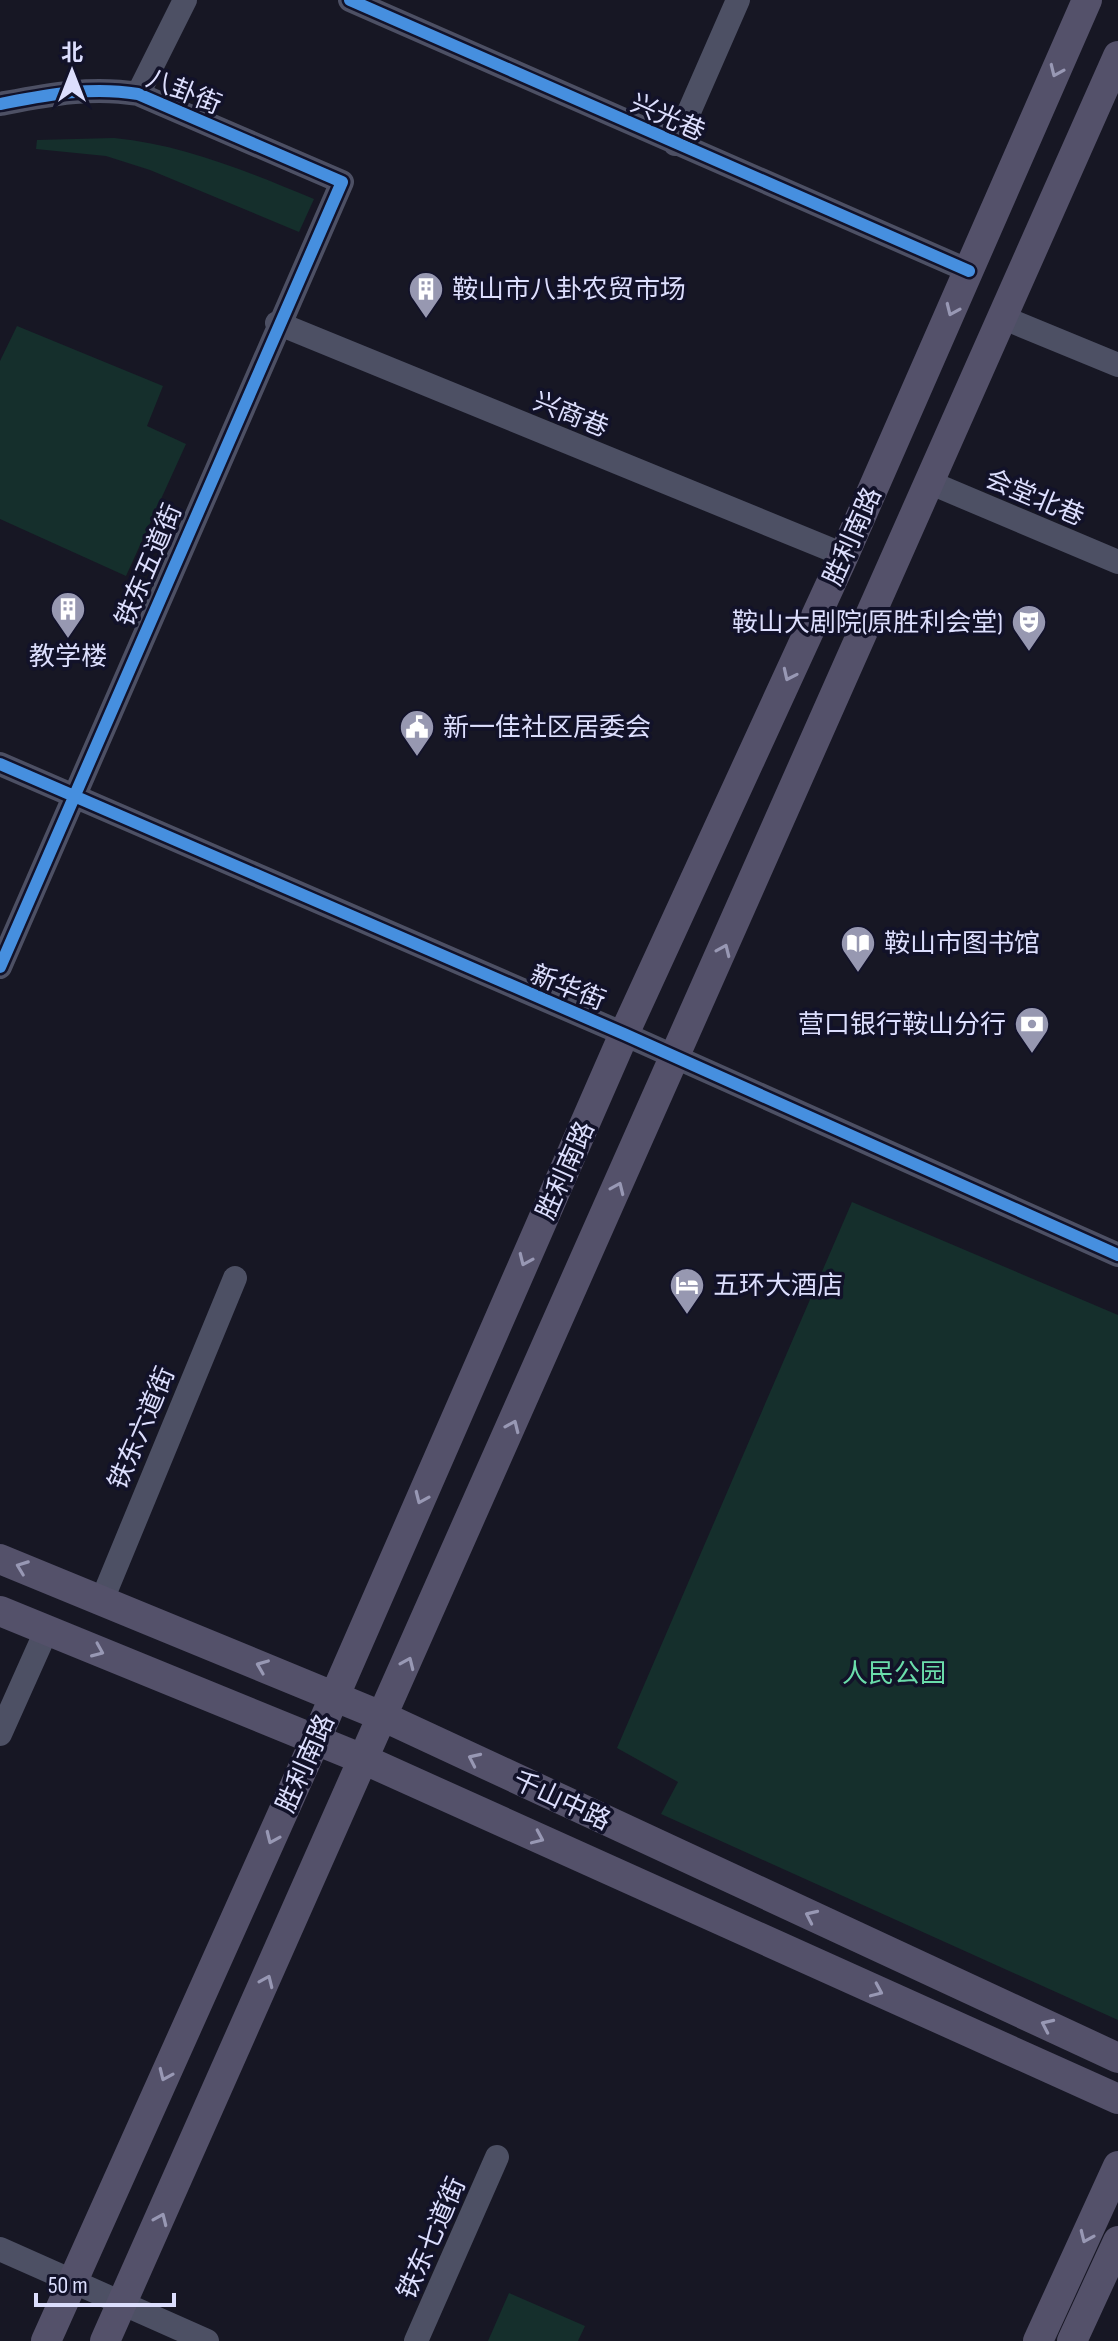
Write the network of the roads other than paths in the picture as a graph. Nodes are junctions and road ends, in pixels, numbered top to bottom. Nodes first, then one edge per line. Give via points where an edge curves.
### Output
1 (185, 0) edge
2 (350, 0) edge
3 (738, 0) edge
4 (1087, 0) edge
5 (1118, 56) edge
6 (138, 94) junction
7 (0, 104) edge
8 (675, 144) junction
9 (342, 182) joint
10 (969, 271) junction
11 (1004, 318) junction
12 (277, 323) junction
13 (1118, 365) edge
14 (931, 483) junction
15 (844, 555) junction
16 (1118, 562) edge
17 (0, 764) edge
18 (71, 797) junction
19 (0, 967) edge
20 (624, 1034) junction
21 (676, 1058) junction
22 (1118, 1255) edge
23 (235, 1278) dead end
24 (0, 1559) edge
25 (102, 1600) junction
26 (0, 1611) edge
27 (47, 1629) junction
28 (335, 1696) junction
29 (384, 1717) junction
30 (0, 1734) edge
31 (315, 1741) junction
32 (365, 1760) junction
33 (1118, 2058) edge
34 (1118, 2099) edge
35 (497, 2157) dead end
36 (1118, 2166) edge
37 (1118, 2241) edge
38 (0, 2249) edge
39 (73, 2281) junction
40 (123, 2304) junction
41 (46, 2341) edge
42 (105, 2341) edge
43 (207, 2341) edge
44 (416, 2341) edge
45 (1038, 2341) edge
46 (1072, 2341) edge

1 - 6 street
2 - 8 street, 兴光巷
3 - 8 street
4 -> 10 main road, 胜利南路
5 - 11 main road, 胜利南路
6 - 7 street, 八卦街 via 73,90
6 - 9 street, 八卦街
8 - 10 street, 兴光巷
9 - 12 street, 铁东五道街
10 -> 15 main road, 胜利南路
11 - 13 street
11 - 14 main road, 胜利南路
12 - 15 street, 兴商巷
12 - 18 street, 铁东五道街
14 - 16 street, 会堂北巷
21 -> 14 main road, 胜利南路
15 -> 20 main road, 胜利南路
17 - 18 street, 新华街
18 - 19 street, 铁东五道街
18 - 20 street, 新华街
20 - 21 street, 新华街
20 -> 28 main road, 胜利南路
21 - 22 street, 新华街
29 -> 21 main road, 胜利南路
23 - 25 street, 铁东六道街
25 -> 24 main road, 千山中路
28 -> 25 main road, 千山中路
26 - 27 main road, 千山中路
27 - 30 street
27 -> 31 main road, 千山中路
28 - 29 main road, 千山中路
28 - 31 main road, 胜利南路
29 - 32 main road, 胜利南路
33 -> 29 main road, 千山中路
31 - 32 main road, 千山中路
31 -> 39 main road, 胜利南路
32 -> 34 main road, 千山中路
40 -> 32 main road, 胜利南路
35 - 44 street, 铁东七道街
36 -> 45 main road
37 - 46 main road
38 - 39 street
39 - 40 street
39 - 41 main road, 胜利南路
40 - 42 main road, 胜利南路
40 - 43 street

